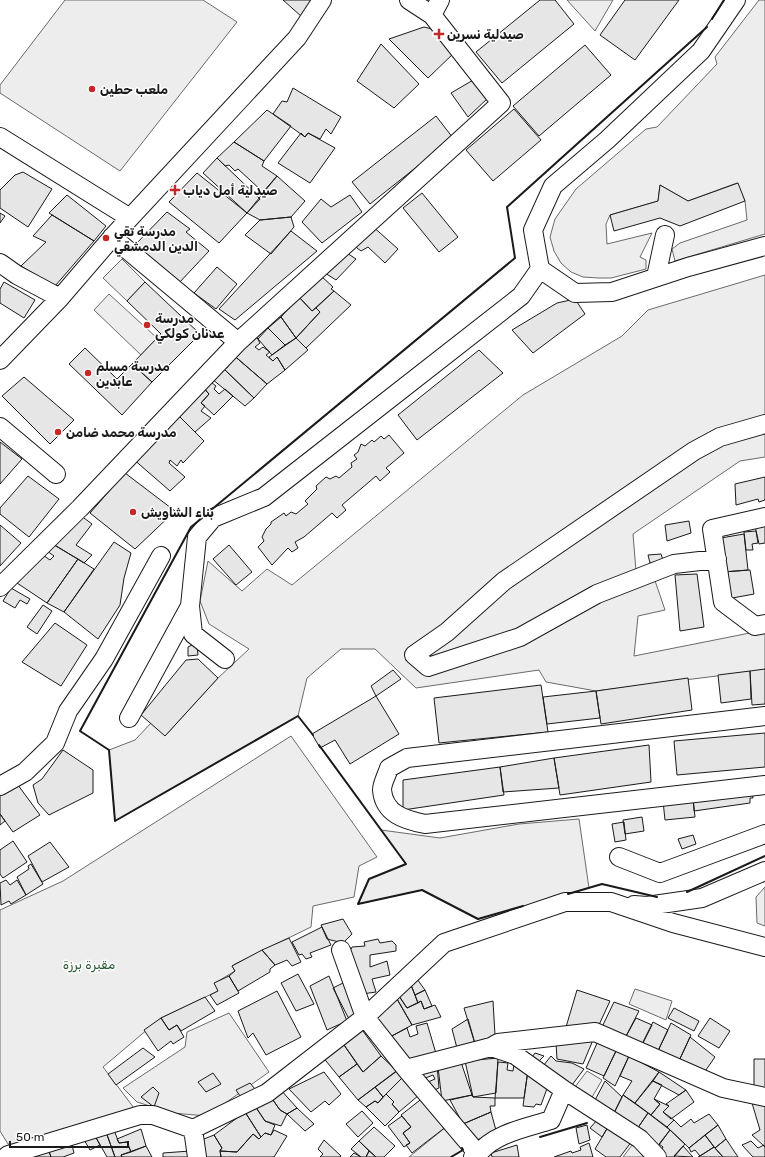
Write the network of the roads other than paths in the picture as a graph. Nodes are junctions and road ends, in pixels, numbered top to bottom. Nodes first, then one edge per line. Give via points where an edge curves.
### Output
1 (322, 0) edge
2 (409, 0) edge
3 (736, 0) edge
4 (436, 8) edge
5 (0, 137) edge
6 (130, 218) junction
7 (665, 235) dead end
8 (112, 237) junction
9 (765, 246) edge
10 (0, 263) edge
11 (540, 269) junction
12 (656, 277) junction
13 (60, 298) junction
14 (238, 342) junction
15 (0, 360) edge
16 (765, 424) edge
17 (0, 427) edge
18 (56, 474) dead end
19 (765, 517) edge
20 (162, 556) dead end
21 (717, 559) junction
22 (0, 587) edge
23 (190, 606) junction
24 (765, 624) edge
25 (225, 659) dead end
26 (765, 716) edge
27 (129, 718) dead end
28 (765, 785) edge
29 (0, 786) edge
30 (765, 834) edge
31 (619, 857) dead end
32 (765, 871) edge
33 (611, 902) junction
34 (765, 947) edge
35 (341, 950) dead end
36 (365, 1016) junction
37 (491, 1047) junction
38 (406, 1069) junction
39 (564, 1090) junction
40 (765, 1097) edge
41 (193, 1129) junction
42 (475, 1155) edge
43 (6, 1157) edge
44 (197, 1157) edge
45 (657, 1157) edge

1 - 6 street via 297,38
2 - 4 street
3 - 11 street via 701,51 607,140 553,186 533,230
4 - 14 street via 501,103
5 - 6 street
6 - 8 street
7 - 12 street
8 - 13 street
8 - 14 street
9 - 12 street
10 - 13 street
11 - 12 street via 575,293 612,292
11 - 23 street via 521,296 264,497 213,518 197,537
13 - 15 street
14 - 22 street via 80,508
16 - 21 street via 720,437 694,451 504,581 446,632 414,655 428,667 520,637 597,594 674,564
17 - 18 street
19 - 21 street via 712,529
20 - 29 street via 104,659 68,711 55,743 25,772
21 - 24 street via 724,602 755,626
23 - 25 street via 193,634
23 - 27 street
26 - 28 street via 407,758 388,768 382,789 388,809 403,819 425,824
30 - 31 street via 660,873
32 - 33 street via 702,898 647,906
33 - 34 street via 673,923
33 - 36 street via 565,902 444,943
35 - 36 street
36 - 38 street
36 - 41 street via 267,1093
37 - 38 street
37 - 39 street via 515,1055
37 - 40 street via 498,1043 531,1038 595,1032 723,1088
38 - 42 street
39 - 42 street via 551,1120 496,1138
39 - 45 street via 640,1139
41 - 43 street via 153,1115 140,1115
41 - 44 street

